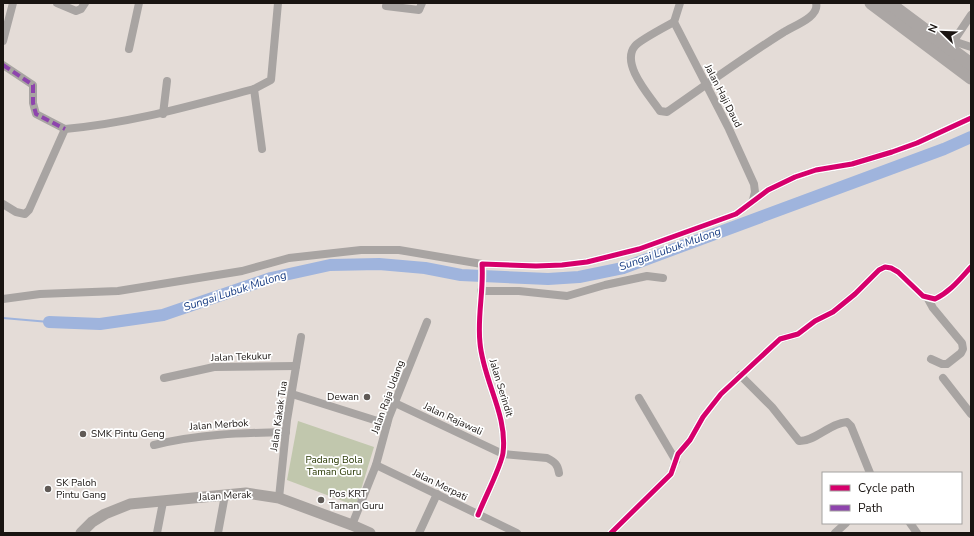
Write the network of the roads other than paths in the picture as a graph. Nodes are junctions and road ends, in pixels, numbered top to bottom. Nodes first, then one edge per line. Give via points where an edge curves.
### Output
1 (14, 3) edge
2 (57, 3) edge
3 (85, 3) edge
4 (139, 3) edge
5 (278, 3) edge
6 (422, 3) edge
7 (680, 3) edge
8 (816, 3) edge
9 (871, 3) edge
10 (889, 3) edge
11 (386, 6) dead end
12 (971, 15) edge
13 (674, 22) junction
14 (3, 41) edge
15 (951, 46) junction
16 (971, 47) edge
17 (129, 49) dead end
18 (971, 64) edge
19 (3, 65) edge
20 (971, 78) edge
21 (167, 81) dead end
22 (707, 84) junction
23 (254, 89) junction
24 (163, 114) junction
25 (971, 118) edge
26 (65, 129) junction
27 (262, 149) dead end
28 (753, 200) junction
29 (3, 204) edge
30 (482, 265) junction
31 (971, 267) edge
32 (664, 278) dead end
33 (481, 289) junction
34 (3, 299) edge
35 (928, 299) junction
36 (427, 322) dead end
37 (301, 337) dead end
38 (932, 359) dead end
39 (296, 366) junction
40 (740, 375) junction
41 (164, 378) dead end
42 (943, 378) dead end
43 (292, 394) junction
44 (639, 398) dead end
45 (395, 403) junction
46 (971, 414) edge
47 (387, 424) junction
48 (286, 432) junction
49 (154, 445) dead end
50 (503, 454) junction
51 (676, 461) junction
52 (376, 465) junction
53 (870, 472) edge
54 (559, 473) dead end
55 (437, 494) junction
56 (225, 495) junction
57 (278, 498) junction
58 (163, 502) junction
59 (478, 515) junction
60 (845, 524) edge
61 (911, 524) edge
62 (352, 525) junction
63 (81, 533) edge
64 (157, 533) edge
65 (218, 533) edge
66 (370, 533) edge
67 (418, 533) edge
68 (517, 533) edge
69 (610, 533) edge
70 (835, 533) edge
71 (917, 533) edge

1 - 14 street
2 - 3 street via 76,11 82,9
4 - 17 street
5 - 23 street via 271,80
6 - 11 street via 419,10
7 - 13 street
8 - 22 street via 814,12 808,18 754,50
9 - 20 main road
10 - 15 main road
12 - 15 street
13 - 22 street, Jalan Haji Daud
13 - 22 street via 635,46 631,54 633,70 660,111 664,112
15 - 16 street via 959,43
15 - 18 main road
19 - 26 street via 33,85 36,114
21 - 24 street
22 - 28 street, Jalan Haji Daud via 754,184
23 - 24 street
23 - 27 street
24 - 26 street via 118,123
25 - 28 street via 892,152 852,164 795,176 780,182
26 - 29 street via 29,210 21,214
28 - 30 street via 736,214 639,249 587,262 536,266
30 - 33 street, Jalan Serindit
30 - 34 street via 399,250 361,250 289,258 242,271 118,291 40,294
31 - 35 street via 942,296
32 - 33 street via 647,276 567,296
33 - 50 street, Jalan Serindit via 482,360 502,423
35 - 38 street via 962,343 963,349 948,364
35 - 40 street via 898,272 885,267 833,312 798,334 780,339
36 - 45 street, Jalan Raja Udang
37 - 39 street, Jalan Kakak Tua
39 - 41 street, Jalan Tekukur via 214,367
39 - 43 street, Jalan Kakak Tua
40 - 51 street via 703,417
40 - 53 street via 772,407 799,441 804,442 823,430 847,422
42 - 46 street
43 - 47 street
43 - 48 street, Jalan Kakak Tua
44 - 51 street
45 - 47 street, Jalan Raja Udang
45 - 50 street, Jalan Rajawali
47 - 52 street, Jalan Raja Udang
48 - 49 street, Jalan Merbok via 214,434 186,437
48 - 57 street, Jalan Kakak Tua
50 - 54 street via 547,458 556,464
50 - 59 street, Jalan Serindit
51 - 69 street via 671,474
52 - 55 street, Jalan Merpati
52 - 62 street, Jalan Raja Udang
55 - 59 street, Jalan Merpati
55 - 67 street
56 - 57 street, Jalan Merak via 246,493
56 - 58 street, Jalan Merak
56 - 65 street
57 - 62 street, Jalan Merak
58 - 63 street, Jalan Merak via 130,504 118,508 92,522
58 - 64 street
59 - 68 street, Jalan Merpati
60 - 70 street
61 - 71 street
62 - 66 street, Jalan Merak

